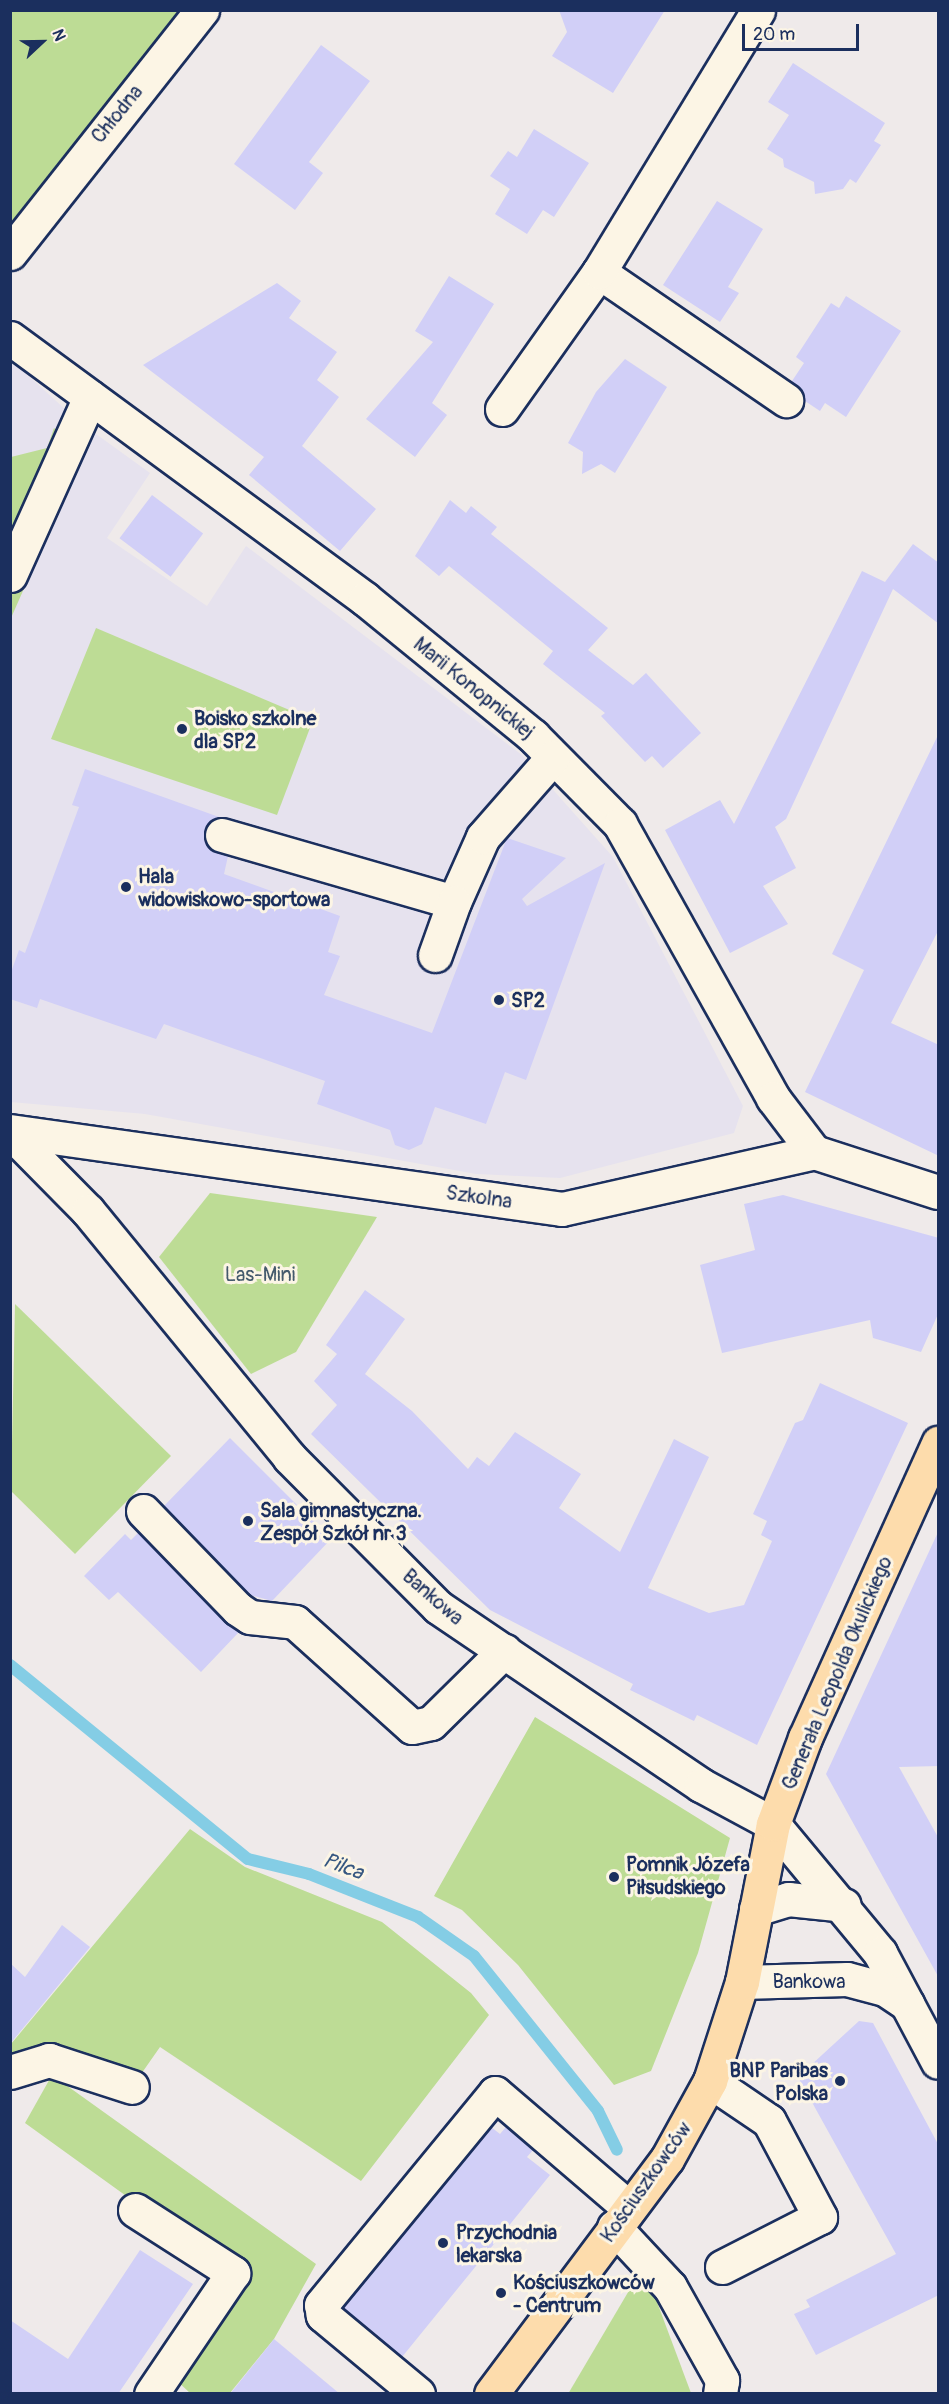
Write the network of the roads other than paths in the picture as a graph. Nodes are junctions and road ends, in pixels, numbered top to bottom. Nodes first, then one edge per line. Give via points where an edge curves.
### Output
1 (202, 10) edge
2 (758, 10) edge
3 (10, 253) edge
4 (599, 273) junction
5 (10, 338) edge
6 (90, 396) junction
7 (786, 400) dead end
8 (502, 409) dead end
9 (10, 575) edge
10 (553, 757) junction
11 (222, 835) dead end
12 (454, 902) junction
13 (435, 955) dead end
14 (10, 1131) edge
15 (128, 1148) junction
16 (814, 1152) junction
17 (939, 1192) edge
18 (88, 1211) junction
19 (935, 1459) edge
20 (143, 1511) dead end
21 (504, 1652) junction
22 (773, 1824) junction
23 (844, 1905) junction
24 (756, 1909) junction
25 (742, 1982) junction
26 (907, 2004) junction
27 (939, 2062) edge
28 (10, 2072) edge
29 (710, 2081) junction
30 (132, 2087) dead end
31 (135, 2210) dead end
32 (622, 2218) junction
33 (722, 2268) dead end
34 (723, 2389) edge
35 (151, 2394) edge
36 (418, 2394) edge
37 (491, 2394) edge

1 - 3 street, Chłodna via 33,218
2 - 4 street
4 - 7 street
4 - 8 street
5 - 6 street, Marii Konopnickiej
6 - 9 street
6 - 10 street, Marii Konopnickiej via 365,599
10 - 12 street via 483,837
10 - 16 street, Marii Konopnickiej via 620,824 773,1098
11 - 12 street
12 - 13 street
14 - 15 street, Szkolna
14 - 18 street, Bankowa
15 - 16 street, Szkolna via 562,1209
15 - 18 street, Bankowa via 110,1148 84,1162 77,1188
16 - 17 street
18 - 21 street, Bankowa via 289,1457 438,1607
19 - 22 main road, Generała Leopolda Okulickiego via 809,1727
20 - 21 street via 238,1609 250,1617 295,1622 412,1727 431,1723
21 - 22 street, Bankowa via 701,1785
22 - 23 street, Bankowa
22 - 24 main road, Generała Leopolda Okulickiego
23 - 24 street via 788,1899
23 - 26 street, Bankowa via 880,1953
24 - 25 main road, Kościuszkowców
25 - 26 street, Bankowa via 847,1979 885,1989
25 - 29 main road, Kościuszkowców
26 - 27 street, Bankowa
28 - 30 street via 49,2060
29 - 32 main road, Kościuszkowców via 683,2133
29 - 33 street via 769,2121 820,2217
31 - 35 street via 233,2273
32 - 34 street via 670,2287
32 - 36 street via 495,2093 321,2305 323,2315
32 - 37 main road, Kościuszkowców

